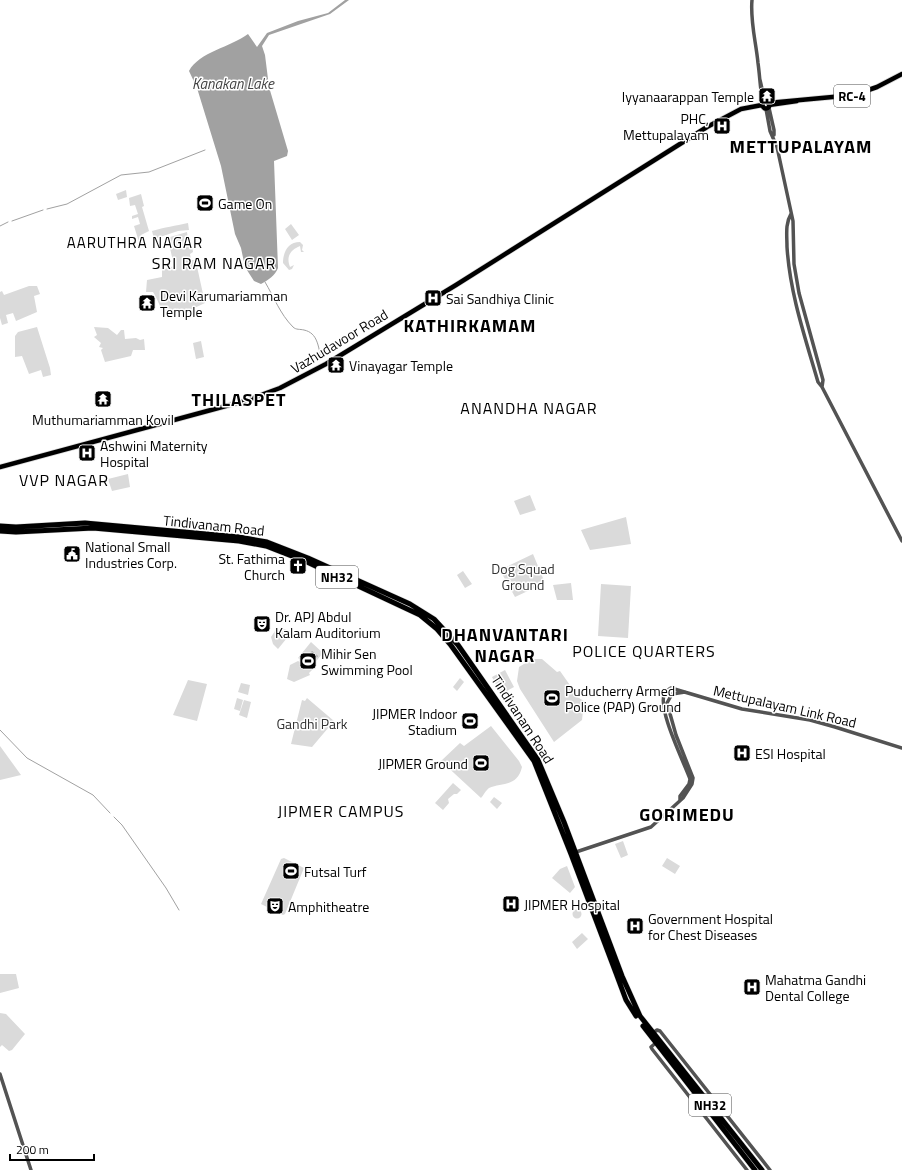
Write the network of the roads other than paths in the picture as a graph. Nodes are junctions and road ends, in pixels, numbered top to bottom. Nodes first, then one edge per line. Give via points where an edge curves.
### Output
1 (752, 0) edge
2 (902, 74) edge
3 (765, 105) junction
4 (791, 214) junction
5 (822, 387) junction
6 (0, 467) edge
7 (0, 526) edge
8 (0, 531) edge
9 (902, 541) edge
10 (685, 692) junction
11 (495, 701) junction
12 (902, 748) edge
13 (680, 800) junction
14 (574, 853) junction
15 (600, 925) junction
16 (653, 1033) junction
17 (655, 1043) junction
18 (0, 1074) edge
19 (31, 1170) edge
20 (747, 1170) edge
21 (755, 1170) edge
22 (762, 1170) edge
23 (770, 1170) edge

1 - 3 street
2 - 3 main road, RC-4 via 854,95
3 - 4 street via 774,130
3 - 6 main road, Vazhudavoor Road via 739,111 707,128 456,285 326,364 280,388 248,400
4 - 5 street via 794,264 799,293 823,380
4 - 5 street via 787,221 787,236 794,304 818,382
5 - 9 street
7 - 11 highway, Tindivanam Road / NH32 via 85,523 239,537 285,548 424,612 452,637
8 - 11 highway, NH32 via 93,528 240,541 279,550 420,615 447,640
10 - 12 street, Mettupalayam Link Road via 742,709 832,726
10 - 13 street via 672,694 667,704 693,778 691,788
10 - 13 street, Mettupalayam Link Road via 671,688 662,698 670,729 690,780
11 - 14 highway, Tindivanam Road / NH32 via 534,761
11 - 14 highway, Tindivanam Road / NH32 via 538,760
13 - 14 street, Mettupalayam Link Road via 657,822 644,830
14 - 15 highway, Tindivanam Road / NH32
15 - 16 highway, Tindivanam Road / NH32 via 637,1012
15 - 17 highway, Tindivanam Road / NH32 via 628,1002
16 - 17 highway, Tindivanam Road / NH32
16 - 23 street via 660,1031
17 - 20 street
17 - 21 highway, NH32
17 - 22 highway, Tindivanam Road / NH32
18 - 19 street

